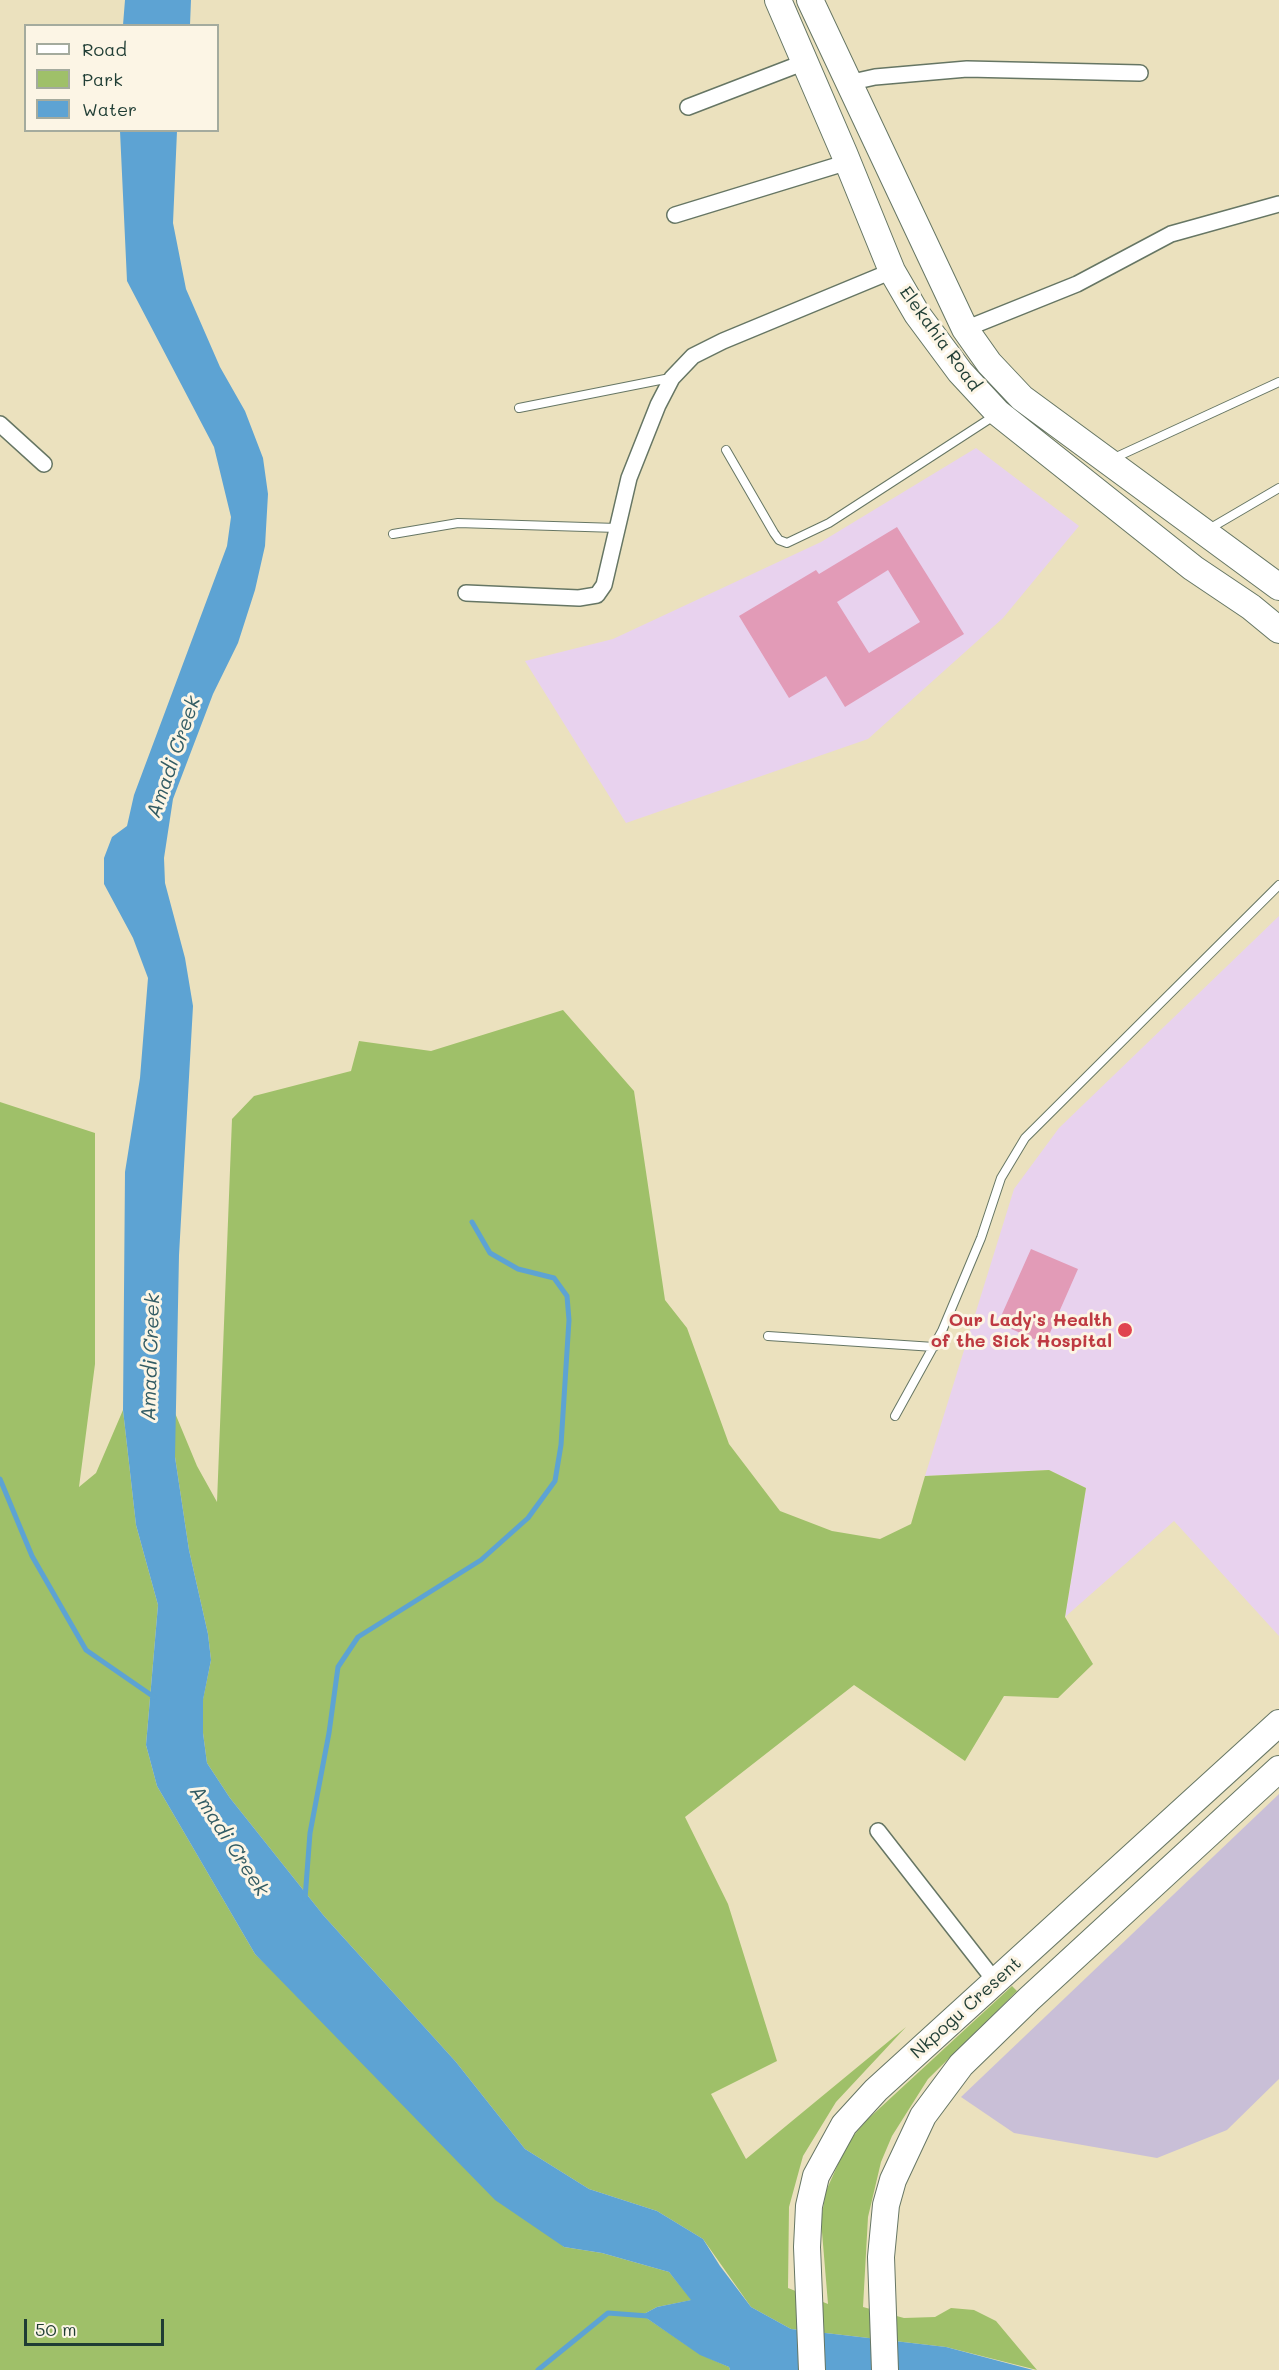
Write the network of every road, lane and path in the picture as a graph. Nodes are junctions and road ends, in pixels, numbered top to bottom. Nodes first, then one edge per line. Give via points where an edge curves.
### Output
1 (777, 0) edge
2 (810, 0) edge
3 (805, 62) junction
4 (1140, 73) dead end
5 (848, 83) junction
6 (688, 107) dead end
7 (848, 162) junction
8 (1279, 204) edge
9 (675, 214) dead end
10 (892, 271) junction
11 (965, 329) junction
12 (672, 378) junction
13 (1279, 382) edge
14 (519, 408) dead end
15 (998, 413) junction
16 (0, 424) edge
17 (726, 450) dead end
18 (1108, 461) junction
19 (44, 464) dead end
20 (1279, 488) edge
21 (617, 528) junction
22 (1203, 533) junction
23 (393, 534) dead end
24 (1279, 587) edge
25 (466, 593) dead end
26 (1279, 630) edge
27 (1279, 885) edge
28 (768, 1336) dead end
29 (934, 1347) junction
30 (895, 1416) dead end
31 (1279, 1723) edge
32 (1279, 1769) edge
33 (878, 1831) dead end
34 (995, 1981) junction
35 (812, 2370) edge
36 (885, 2370) edge

1 - 3 main road, Elekahia Road
2 - 5 main road, Elekahia Road
3 - 6 street
3 - 7 main road, Elekahia Road
4 - 5 street via 967,69 875,76
5 - 11 main road, Elekahia Road
7 - 9 street
7 - 10 main road, Elekahia Road
8 - 11 street via 1171,234 1077,284
10 - 12 street via 713,346 693,356
10 - 15 main road, Elekahia Road via 946,353
11 - 18 main road, Elekahia Road via 989,363 1022,398
12 - 14 lane
12 - 21 street via 629,478
13 - 18 lane
15 - 17 lane via 829,523 787,543 774,533
15 - 26 main road, Elekahia Road via 1193,568
16 - 19 street
18 - 22 main road, Elekahia Road
20 - 22 lane
21 - 23 lane via 458,523
21 - 25 street via 604,585 597,595 579,598
22 - 24 main road, Elekahia Road
27 - 29 lane via 1025,1138 1001,1179 977,1248
28 - 29 lane
29 - 30 lane
31 - 34 main road, Nkpogu Cresent
32 - 36 main road, Nkpogu Cresent via 961,2065 923,2116 893,2180 886,2205 881,2257
33 - 34 street
34 - 35 main road, Nkpogu Cresent via 876,2090 844,2125 816,2176 809,2206 807,2247

